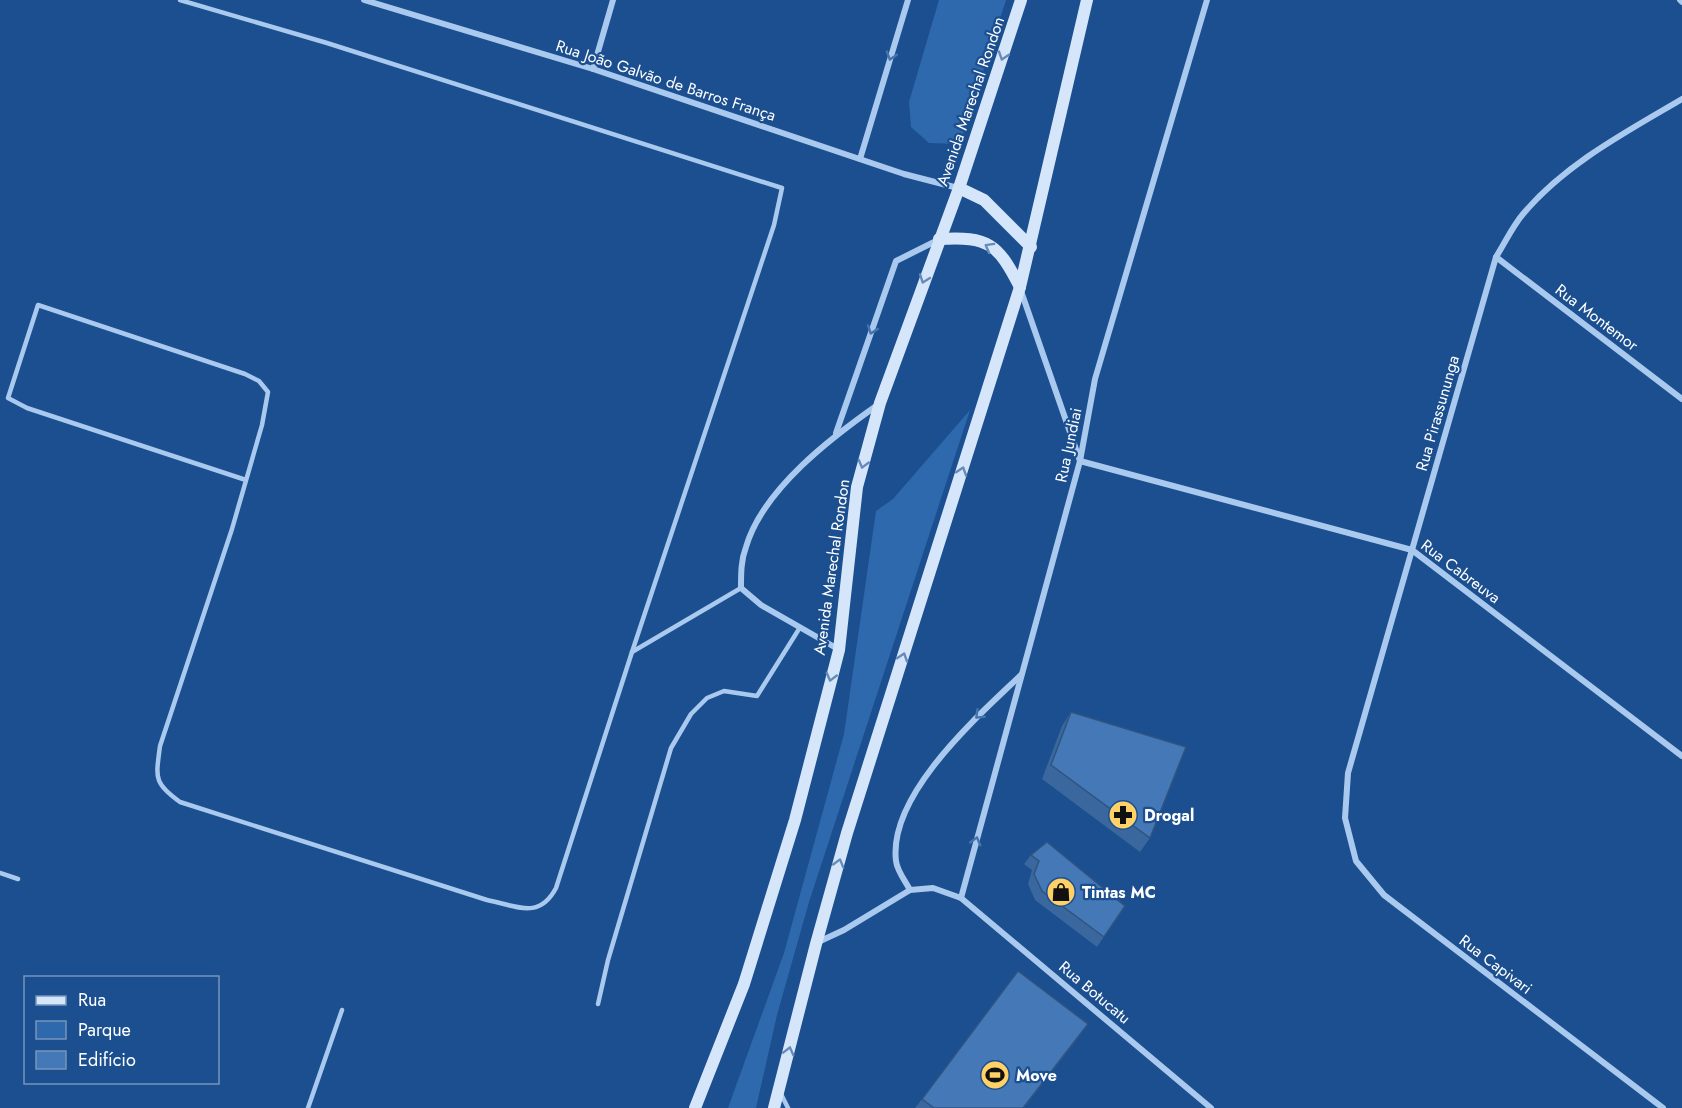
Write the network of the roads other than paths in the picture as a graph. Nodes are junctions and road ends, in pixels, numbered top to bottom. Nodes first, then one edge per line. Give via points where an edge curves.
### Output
1 (180, 0) edge
2 (364, 0) edge
3 (613, 0) edge
4 (908, 0) edge
5 (1022, 0) edge
6 (1087, 0) edge
7 (1207, 0) edge
8 (593, 69) junction
9 (1682, 99) edge
10 (860, 159) junction
11 (959, 188) junction
12 (939, 239) junction
13 (1030, 247) junction
14 (1496, 257) junction
15 (1020, 287) junction
16 (1682, 399) edge
17 (880, 403) junction
18 (836, 434) junction
19 (1080, 461) junction
20 (246, 480) junction
21 (1412, 550) junction
22 (741, 588) junction
23 (800, 628) junction
24 (839, 650) junction
25 (632, 652) junction
26 (1022, 674) junction
27 (1682, 756) edge
28 (1344, 818) joint
29 (0, 873) edge
30 (18, 879) dead end
31 (910, 890) junction
32 (961, 898) junction
33 (816, 944) junction
34 (598, 1004) dead end
35 (342, 1010) dead end
36 (779, 1090) junction
37 (308, 1108) edge
38 (695, 1108) edge
39 (774, 1108) edge
40 (788, 1108) edge
41 (1211, 1108) edge
42 (1663, 1108) edge

1 - 25 lane via 782,188 774,225
2 - 8 street, Rua João Galvão de Barros França
3 - 8 street
4 -> 10 street
5 -> 11 main road, Avenida Marechal Rondon
6 - 13 main road
7 - 19 street, Rua Jundiai via 1095,379
8 - 10 street, Rua João Galvão de Barros França
9 - 14 street, Rua Pirassununga via 1626,131 1556,179 1521,216
10 - 11 street, Rua João Galvão de Barros França
11 - 12 main road, Avenida Marechal Rondon
11 - 13 main road via 984,200
15 -> 12 main road via 1004,257 990,246 968,237
12 -> 17 main road, Avenida Marechal Rondon
12 -> 18 street via 896,261
13 - 15 main road
14 - 16 street, Rua Montemor
14 - 21 street, Rua Pirassununga
15 - 19 street
33 -> 15 main road
17 - 18 street
17 -> 24 main road, Avenida Marechal Rondon via 857,487
18 - 22 street via 772,498 746,544
19 - 21 street, Rua Cabreuva
19 - 26 street, Rua Jundiai
20 - 20 lane via 268,392 260,381 38,304 8,398 27,408
20 - 25 lane via 160,746 156,773 162,790 180,802 487,900 527,909 542,907 556,888
21 - 27 street, Rua Cabreuva
21 - 28 street, Rua Pirassununga via 1348,773
22 - 23 street
22 - 25 lane
23 - 24 street
23 - 34 lane via 757,696 724,691 707,698 691,714 671,748
24 -> 38 main road, Avenida Marechal Rondon via 795,820 751,962 727,1034
26 -> 31 street via 969,725 914,791 902,816 896,863
32 -> 26 street, Rua Jundiai
28 - 42 street, Rua Capivari via 1356,861 1384,895
29 - 30 lane
31 - 32 street via 933,888
31 - 33 street
32 - 41 street, Rua Botucatu
36 -> 33 main road
35 - 37 lane
36 - 39 main road
36 - 40 lane

